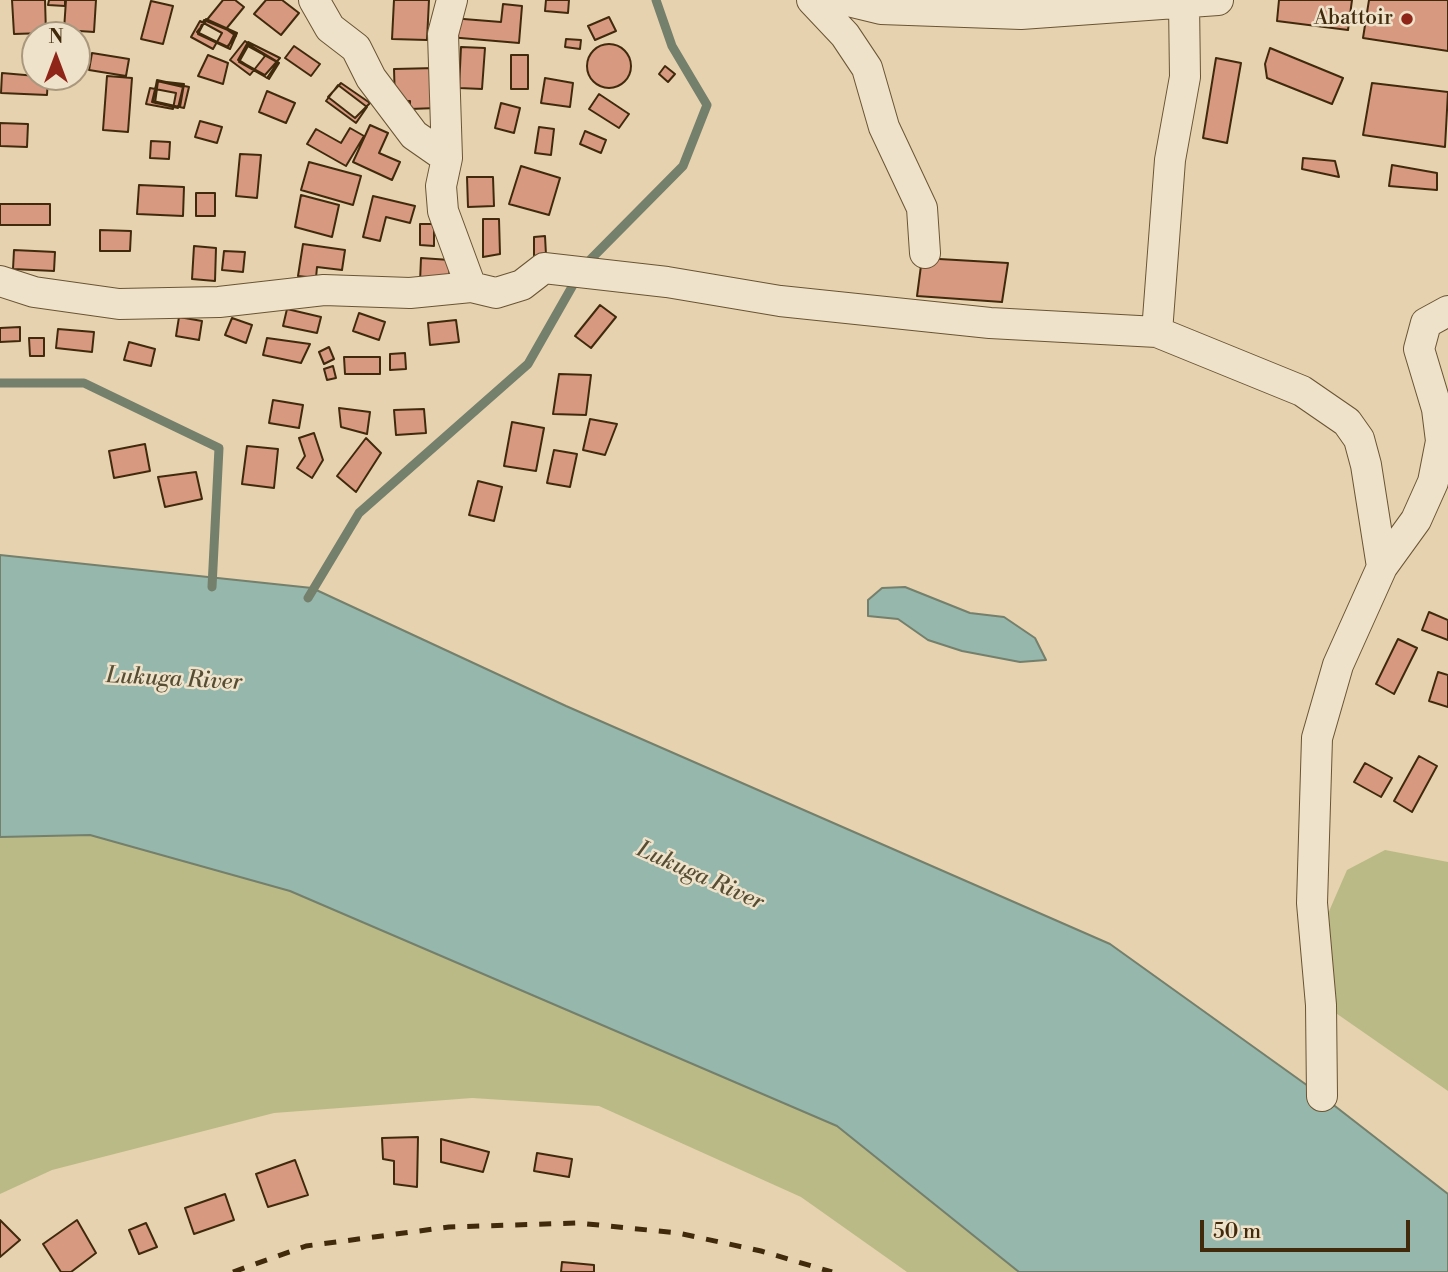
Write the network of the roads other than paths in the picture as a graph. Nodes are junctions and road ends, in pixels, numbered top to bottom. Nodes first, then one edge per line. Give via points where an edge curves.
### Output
1 (314, 0) edge
2 (452, 0) edge
3 (812, 0) edge
4 (844, 0) edge
5 (1218, 0) edge
6 (1184, 2) junction
7 (447, 158) junction
8 (925, 253) dead end
9 (0, 281) edge
10 (471, 287) junction
11 (1448, 311) edge
12 (1157, 332) junction
13 (1382, 567) junction
14 (1322, 1096) dead end

1 - 7 street via 330,28 356,48 371,78 414,135
2 - 7 street via 443,34
3 - 8 street via 845,35 867,68 884,127 922,208
4 - 6 street via 881,9 1021,14
5 - 6 street
6 - 12 street via 1185,77 1170,160
7 - 10 street via 441,187 443,211
9 - 10 street via 34,292 119,304 219,302 324,290 410,293
10 - 12 street via 496,293 522,285 544,268 990,323
11 - 13 street via 1426,323 1419,349 1437,409 1441,442 1433,482 1416,520
12 - 13 street via 1302,391 1348,422 1359,439 1366,465
13 - 14 street via 1338,666 1317,738 1312,903 1321,1005

